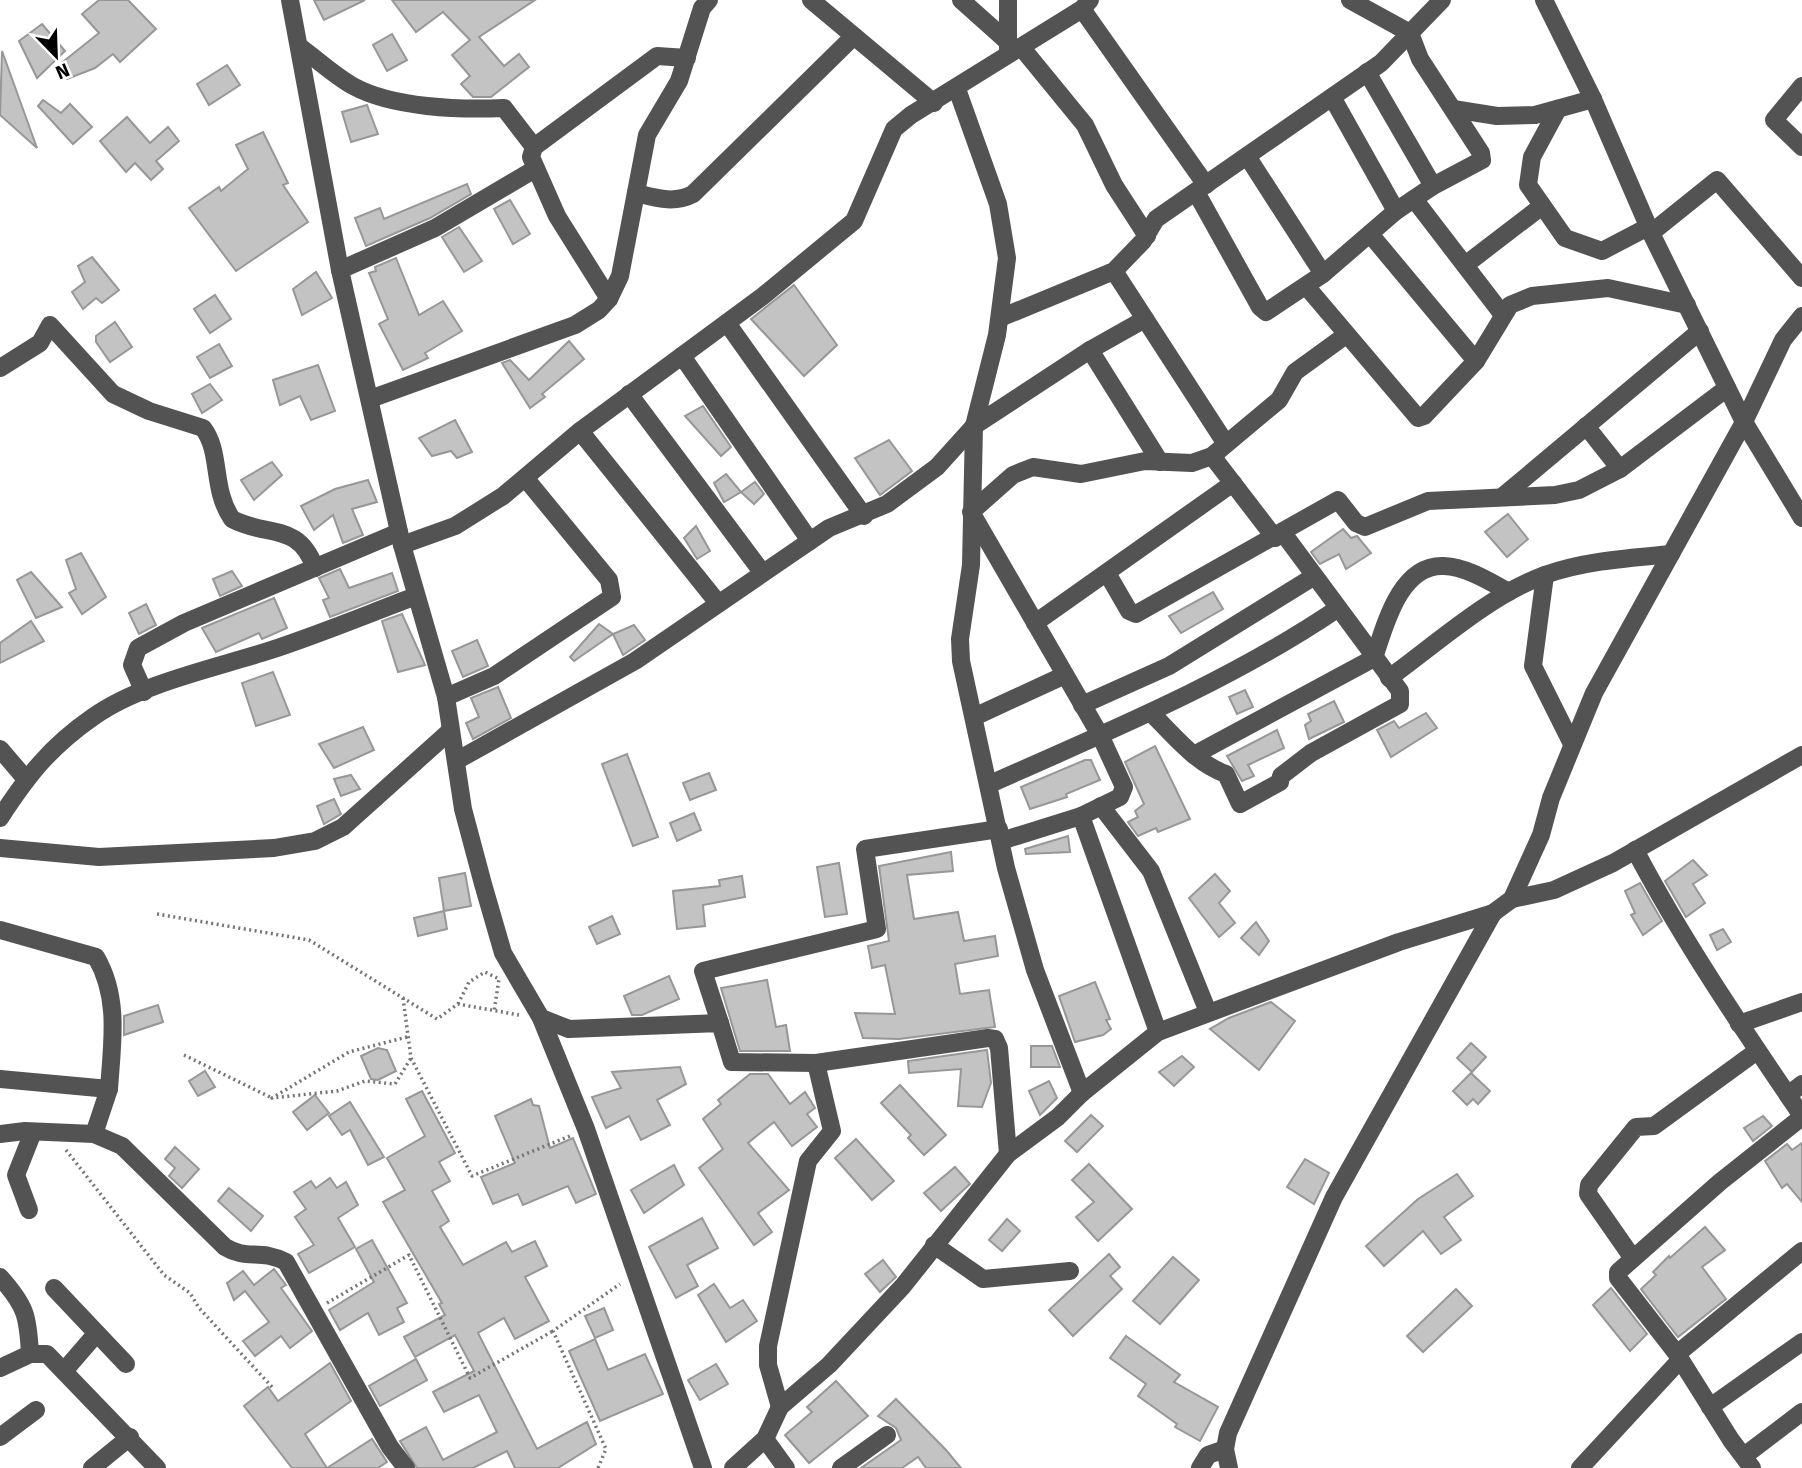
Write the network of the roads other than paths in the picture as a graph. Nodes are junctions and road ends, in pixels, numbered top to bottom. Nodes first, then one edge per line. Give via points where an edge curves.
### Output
1 (290, 0) edge
2 (709, 0) edge
3 (811, 0) edge
4 (961, 0) edge
5 (1008, 0) edge
6 (1350, 0) edge
7 (1442, 0) edge
8 (1544, 0) edge
9 (1086, 5) edge
10 (1410, 33) junction
11 (854, 36) junction
12 (300, 47) junction
13 (1013, 49) junction
14 (687, 58) junction
15 (1367, 72) junction
16 (1802, 86) edge
17 (957, 89) junction
18 (1332, 97) junction
19 (1593, 99) junction
20 (934, 103) junction
21 (1453, 109) junction
22 (1558, 109) junction
23 (534, 147) junction
24 (1802, 147) edge
25 (1247, 156) junction
26 (535, 169) junction
27 (1433, 186) junction
28 (1201, 188) junction
29 (636, 193) junction
30 (1414, 199) junction
31 (1542, 206) junction
32 (1396, 211) junction
33 (1650, 230) junction
34 (1370, 233) junction
35 (1147, 236) junction
36 (1465, 265) junction
37 (341, 270) junction
38 (1114, 271) junction
39 (1323, 274) junction
40 (1802, 278) edge
41 (1306, 286) junction
42 (609, 299) junction
43 (1687, 305) junction
44 (1503, 315) junction
45 (1802, 316) edge
46 (1000, 318) junction
47 (1145, 319) junction
48 (727, 323) junction
49 (1700, 331) junction
50 (1346, 335) junction
51 (1090, 350) junction
52 (682, 356) junction
53 (1476, 360) junction
54 (0, 368) edge
55 (1727, 388) junction
56 (629, 394) junction
57 (370, 399) junction
58 (1744, 422) junction
59 (974, 426) junction
60 (1586, 426) junction
61 (580, 431) junction
62 (1226, 444) junction
63 (1212, 456) junction
64 (1160, 462) junction
65 (1620, 469) junction
66 (526, 479) junction
67 (1233, 483) junction
68 (1502, 497) junction
69 (1800, 510) edge
70 (971, 512) junction
71 (864, 516) junction
72 (1279, 535) junction
73 (400, 539) junction
74 (810, 541) junction
75 (1671, 554) junction
76 (315, 568) junction
77 (762, 572) junction
78 (1107, 573) junction
79 (1545, 575) junction
80 (1313, 577) junction
81 (1509, 592) junction
82 (416, 596) junction
83 (718, 603) junction
84 (1337, 608) junction
85 (1035, 623) junction
86 (1374, 658) junction
87 (1065, 675) junction
88 (1389, 678) junction
89 (144, 692) junction
90 (446, 697) junction
91 (1082, 705) junction
92 (1151, 713) junction
93 (974, 717) junction
94 (450, 731) junction
95 (1100, 735) junction
96 (1572, 744) junction
97 (0, 749) edge
98 (1194, 755) junction
99 (1802, 755) edge
100 (456, 761) junction
101 (25, 778) junction
102 (990, 784) junction
103 (1101, 806) junction
104 (1081, 816) junction
105 (0, 818) edge
106 (1000, 835) junction
107 (0, 848) edge
108 (1635, 850) junction
109 (1512, 898) junction
110 (1493, 914) junction
111 (0, 930) edge
112 (1802, 1002) edge
113 (1208, 1012) junction
114 (541, 1017) junction
115 (720, 1023) junction
116 (1738, 1024) junction
117 (1158, 1032) junction
118 (1757, 1051) junction
119 (816, 1063) junction
120 (0, 1079) edge
121 (1795, 1089) edge
122 (109, 1090) junction
123 (1082, 1093) junction
124 (1802, 1116) edge
125 (33, 1132) junction
126 (0, 1134) edge
127 (94, 1134) junction
128 (1008, 1154) junction
129 (29, 1210) dead end
130 (934, 1245) junction
131 (1802, 1251) edge
132 (1632, 1257) junction
133 (1070, 1271) dead end
134 (0, 1277) edge
135 (54, 1288) dead end
136 (96, 1334) junction
137 (1802, 1342) edge
138 (30, 1354) junction
139 (1679, 1357) junction
140 (126, 1364) dead end
141 (0, 1368) edge
142 (64, 1371) junction
143 (780, 1407) junction
144 (1710, 1407) junction
145 (36, 1410) dead end
146 (1802, 1412) edge
147 (887, 1435) dead end
148 (0, 1437) edge
149 (130, 1437) junction
150 (765, 1440) junction
151 (1225, 1449) junction
152 (1748, 1462) edge
153 (92, 1468) edge
154 (157, 1468) edge
155 (406, 1468) edge
156 (703, 1468) edge
157 (733, 1468) edge
158 (786, 1468) edge
159 (841, 1468) edge
160 (1200, 1468) edge
161 (1228, 1468) edge
162 (1580, 1468) edge

1 - 12 street
2 - 14 street via 702,8
3 - 11 street
4 - 13 street
5 - 13 street
6 - 10 street
7 - 10 street
8 - 19 street
9 - 13 street
9 - 28 street
10 - 15 street
10 - 21 street via 1420,59
11 - 20 street
11 - 29 street via 693,194 674,200
12 - 23 street via 354,87 386,97 467,111 504,108
12 - 37 street
13 - 17 street
13 - 35 street via 1085,125 1114,185
14 - 23 street via 657,56
14 - 29 street via 673,95 647,135
15 - 18 street
15 - 27 street
16 - 24 street via 1774,120
17 - 20 street
17 - 46 street via 998,204 1007,258
18 - 25 street
18 - 32 street
19 - 22 street
19 - 33 street
20 - 48 street via 894,129 854,221
21 - 22 street via 1516,116
21 - 27 street via 1482,160
22 - 31 street via 1528,173 1528,185
23 - 26 street
25 - 28 street
25 - 39 street
26 - 37 street via 435,228
26 - 42 street via 557,216
27 - 30 street
28 - 35 street via 1156,219
28 - 41 street via 1264,311
29 - 42 street via 620,276
30 - 32 street
30 - 36 street
31 - 33 street via 1565,238 1594,251
31 - 36 street
32 - 34 street
33 - 40 street via 1717,180
33 - 43 street
34 - 39 street
34 - 53 street
35 - 38 street
36 - 44 street
37 - 57 street
38 - 46 street
38 - 47 street
39 - 41 street
41 - 50 street
42 - 57 street via 575,325
43 - 44 street via 1608,288 1532,296 1510,305
43 - 49 street
44 - 53 street
45 - 58 street via 1783,340
46 - 59 street
47 - 51 street
47 - 62 street
48 - 52 street
48 - 71 street
49 - 55 street
49 - 60 street
50 - 53 street via 1418,418
50 - 62 street via 1295,372 1279,400
51 - 59 street
51 - 64 street
52 - 56 street
52 - 74 street
54 - 76 street via 40,343 50,325 113,394 203,428 214,453 219,493 232,519 297,540 306,547
55 - 58 street
55 - 65 street
56 - 61 street
56 - 77 street
57 - 73 street
58 - 69 street
58 - 75 street
59 - 70 street
59 - 71 street via 920,482
60 - 65 street
60 - 68 street
61 - 66 street
61 - 83 street
62 - 63 street
63 - 64 street via 1192,463
63 - 67 street
64 - 70 street via 1081,474 1033,467 1013,475
65 - 68 street via 1579,490
66 - 73 street via 455,526
66 - 90 street via 609,580 612,597 494,676
67 - 72 street
67 - 78 street
68 - 72 street via 1428,501 1365,527 1356,523 1338,500
70 - 85 street
70 - 93 street via 971,565 960,639
71 - 74 street via 829,528
72 - 78 street via 1136,614 1129,611
72 - 80 street
73 - 76 street
73 - 82 street
74 - 77 street
75 - 79 street via 1612,560
75 - 96 street via 1594,694
76 - 89 street via 184,623 138,648 132,665
77 - 83 street
78 - 85 street
79 - 81 street
79 - 96 street via 1533,666
80 - 84 street
80 - 91 street via 1169,666
81 - 86 street via 1445,566 1414,575 1401,592
81 - 88 street
82 - 89 street
82 - 90 street
83 - 100 street via 635,661
84 - 86 street
84 - 92 street via 1286,643
85 - 87 street
86 - 88 street
86 - 98 street
87 - 91 street
87 - 93 street
88 - 98 street via 1401,691 1400,704 1311,753 1281,776 1280,782 1240,804 1226,774
89 - 101 street via 95,715 59,742
90 - 94 street
91 - 95 street
92 - 95 street
92 - 98 street
93 - 102 street
94 - 100 street
94 - 107 street via 343,827 315,841 274,848 99,857
95 - 102 street
95 - 103 street via 1124,787 1120,797
96 - 109 street via 1541,835
97 - 101 street
99 - 108 street
100 - 114 street via 463,809 503,953
101 - 105 street
102 - 106 street
103 - 104 street
103 - 113 street via 1151,871
104 - 106 street
104 - 117 street
106 - 115 street via 864,849 877,929 703,971
106 - 123 street via 1035,970
108 - 109 street via 1554,890
108 - 116 street via 1666,910
109 - 110 street
110 - 113 street via 1399,942
110 - 151 street via 1334,1197 1228,1433
111 - 122 street via 96,957 106,974 114,1021
112 - 116 street
113 - 117 street
114 - 115 street via 569,1029
114 - 156 street via 586,1129
115 - 119 street via 732,1062
116 - 118 street
117 - 123 street
118 - 121 street
118 - 132 street via 1654,1126 1636,1127 1589,1185 1588,1194
119 - 128 street via 995,1039
119 - 143 street via 832,1131 808,1161 768,1346 768,1365
120 - 122 street
121 - 124 street
122 - 127 street
123 - 128 street
124 - 132 street
125 - 126 street
125 - 127 street
125 - 129 street via 16,1175
127 - 155 street via 122,1146 225,1248 239,1256 269,1253 286,1262
128 - 130 street
130 - 133 street via 983,1279
130 - 143 street via 830,1365
131 - 139 street
132 - 139 street via 1618,1278
134 - 138 street via 21,1300 28,1316
135 - 136 street
136 - 140 street
136 - 142 street
137 - 144 street
138 - 141 street
138 - 142 street via 47,1353
139 - 144 street
139 - 162 street
142 - 149 street
143 - 150 street
144 - 152 street
145 - 148 street
146 - 152 street
147 - 159 street
149 - 153 street
149 - 154 street
150 - 157 street
150 - 158 street
151 - 160 street via 1208,1455
151 - 161 street

